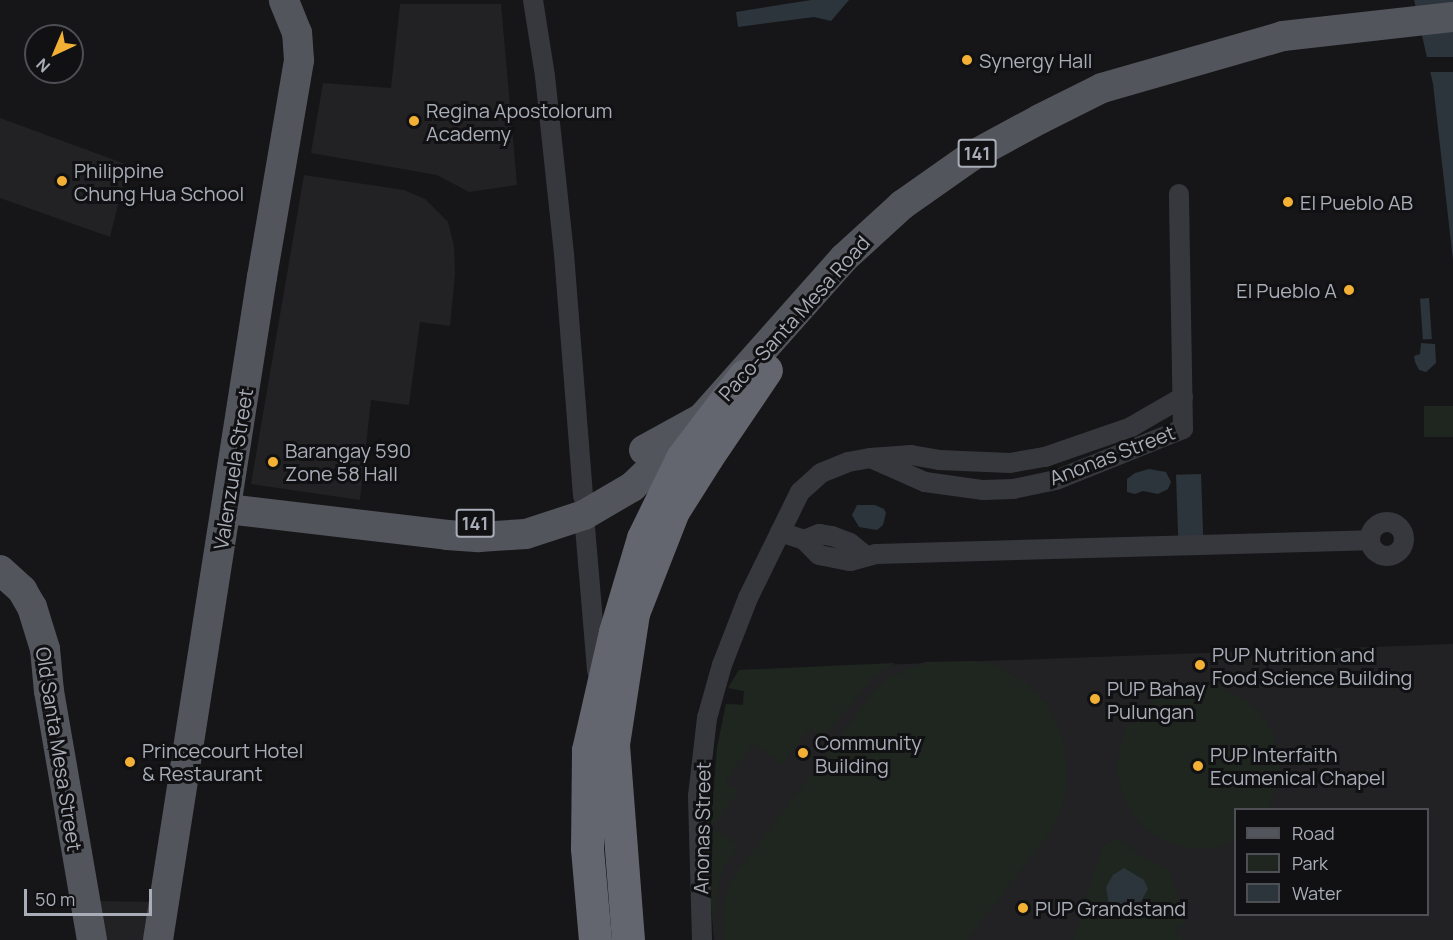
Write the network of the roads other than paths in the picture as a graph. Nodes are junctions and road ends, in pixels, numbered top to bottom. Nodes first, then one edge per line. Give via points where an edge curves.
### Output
1 (284, 0) edge
2 (310, 0) edge
3 (533, 0) edge
4 (1453, 17) edge
5 (300, 49) junction
6 (1179, 194) dead end
7 (1183, 397) junction
8 (693, 413) junction
9 (870, 458) junction
10 (228, 501) junction
11 (583, 505) junction
12 (780, 532) junction
13 (1369, 540) dead end
14 (0, 570) edge
15 (608, 793) dead end
16 (92, 940) edge
17 (158, 940) edge
18 (595, 940) edge
19 (627, 940) edge
20 (702, 940) edge

1 - 5 main road, Valenzuela Street
2 - 5 main road
3 - 11 street via 564,254
4 - 8 main road, Paco-Santa Mesa Road / 141 via 1283,36 1102,88 970,157 902,205 844,258
5 - 10 main road, Valenzuela Street
6 - 7 street
7 - 9 street, Anonas Street via 1131,427 1022,461 975,462 911,455
7 - 9 street, Anonas Street via 1183,429 1056,480 1013,489 983,490 925,482
8 - 11 main road, Paco-Santa Mesa Road / 141 via 644,450
8 - 11 main road, Paco-Santa Mesa Road / 141 via 632,488
9 - 12 street, Anonas Street via 834,467 811,481 800,492
10 - 11 main road, Paco-Santa Mesa Road / 141 via 401,531 478,537 526,534
10 - 17 main road, Valenzuela Street
11 - 15 street
12 - 13 street via 804,540 815,552 850,561 865,555
12 - 20 street, Anonas Street via 729,646 707,718 698,795
14 - 16 main road, Old Santa Mesa Street via 32,607 45,649
18 - 19 highway, bridge via 587,848 588,750 615,632 644,538 682,458 755,373 674,511 633,613 613,744

